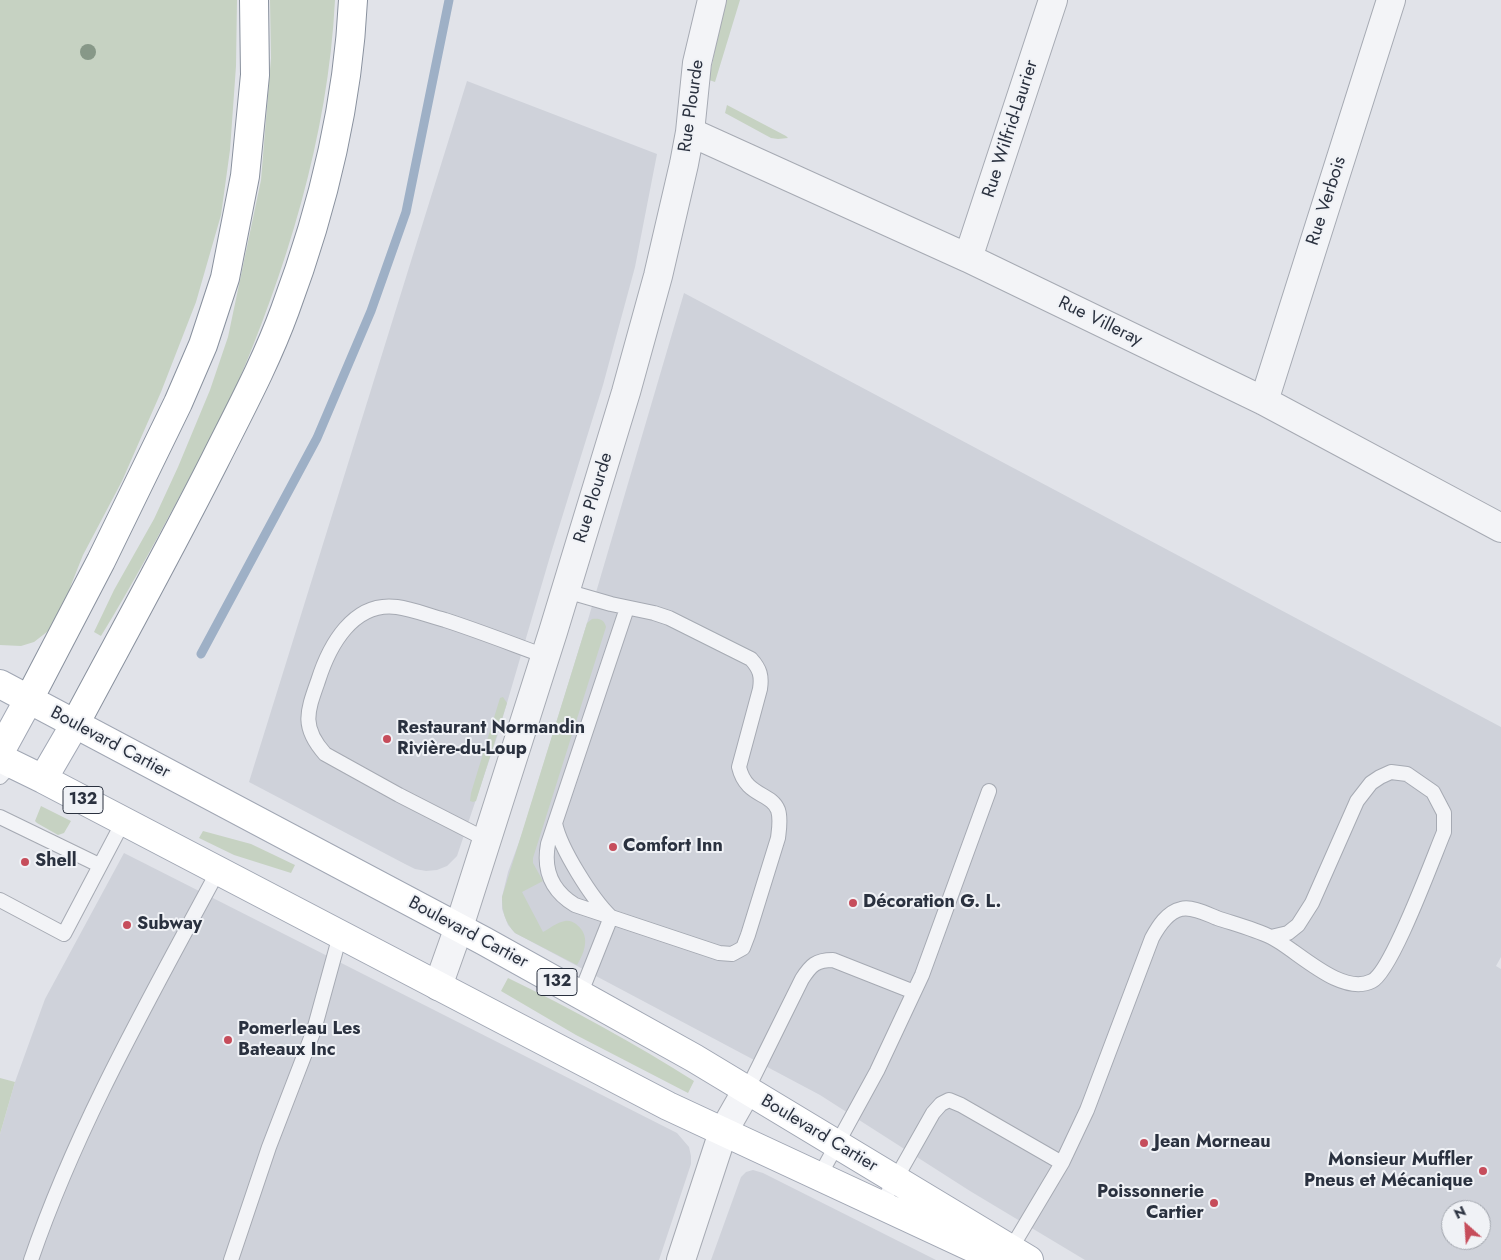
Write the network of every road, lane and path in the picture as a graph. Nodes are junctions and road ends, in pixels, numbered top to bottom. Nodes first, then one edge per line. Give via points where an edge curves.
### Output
1 (254, 0) edge
2 (353, 0) edge
3 (712, 0) edge
4 (1053, 0) edge
5 (1391, 0) edge
6 (690, 132) junction
7 (968, 258) junction
8 (1264, 401) junction
9 (1501, 528) edge
10 (566, 591) junction
11 (627, 608) junction
12 (545, 656) junction
13 (0, 684) edge
14 (29, 699) junction
15 (75, 724) junction
16 (3, 763) edge
17 (43, 779) junction
18 (988, 791) dead end
19 (0, 817) edge
20 (122, 822) junction
21 (555, 822) junction
22 (487, 840) junction
23 (99, 865) junction
24 (218, 871) junction
25 (0, 900) edge
26 (611, 917) junction
27 (459, 927) junction
28 (340, 935) junction
29 (1272, 937) junction
30 (438, 986) junction
31 (914, 992) junction
32 (580, 995) junction
33 (747, 1090) junction
34 (723, 1132) junction
35 (837, 1144) junction
36 (1062, 1163) junction
37 (819, 1176) junction
38 (895, 1179) junction
39 (881, 1205) junction
40 (1011, 1257) edge
41 (31, 1260) edge
42 (231, 1260) edge
43 (681, 1260) edge

1 - 14 main road via 255,75 245,176 225,278 203,345 178,403
2 - 15 main road via 351,42 332,156 285,310 259,372 182,526
3 - 6 street, Rue Plourde via 697,63
4 - 7 street, Rue Wilfrid-Laurier
5 - 8 street, Rue Verbois
6 - 7 street, Rue Villeray
6 - 10 street, Rue Plourde via 658,276
7 - 8 street, Rue Villeray
8 - 9 street, Rue Villeray
10 - 11 lane
10 - 12 street, Rue Plourde
11 - 21 lane
11 - 26 lane via 669,618 750,659 758,667 762,677 760,689 740,767 750,788 773,803 780,822 778,838 743,948 732,954 719,953
12 - 22 street, Rue Plourde
12 - 22 lane via 414,611 383,607 358,616 334,642 308,709 308,727 316,745 325,754
13 - 14 main road, Boulevard Cartier / 132
14 - 15 main road, Boulevard Cartier / 132
14 - 16 main road
15 - 17 main road
15 - 27 main road, Boulevard Cartier / 132
16 - 17 main road, Boulevard Cartier / 132
17 - 20 main road, Boulevard Cartier / 132
18 - 31 lane
19 - 23 lane
20 - 23 lane
20 - 24 main road, Boulevard Cartier / 132
21 - 26 lane via 562,845 594,898
21 - 26 lane via 545,859 558,890 575,905
22 - 27 street, Rue Plourde
23 - 25 lane via 64,934
24 - 28 main road, Boulevard Cartier / 132
24 - 41 lane via 98,1098 49,1209
26 - 32 lane
27 - 30 street, Rue Plourde
27 - 32 main road, Boulevard Cartier / 132
28 - 30 main road, Boulevard Cartier / 132
28 - 42 lane via 314,1030 269,1147
29 - 29 lane via 1309,964 1340,979 1358,985 1373,981 1385,968 1401,936 1444,832 1444,813 1433,792 1407,774 1391,772 1371,783 1357,801 1312,903 1298,925 1288,933
29 - 36 lane via 1196,910 1181,909 1169,915 1152,938 1087,1110
30 - 34 main road, Boulevard Cartier / 132
31 - 33 lane via 833,960 821,960 810,967 802,979
31 - 35 lane via 877,1071
32 - 33 main road, Boulevard Cartier / 132
33 - 34 street
33 - 35 main road, Boulevard Cartier / 132
34 - 37 main road, Boulevard Cartier / 132
34 - 43 street
35 - 37 lane
35 - 38 main road, Boulevard Cartier / 132
36 - 38 lane via 949,1100 933,1113
36 - 40 lane
37 - 39 main road, Boulevard Cartier / 132
38 - 39 lane
38 - 40 main road, Boulevard Cartier / 132
39 - 40 main road, Boulevard Cartier / 132

